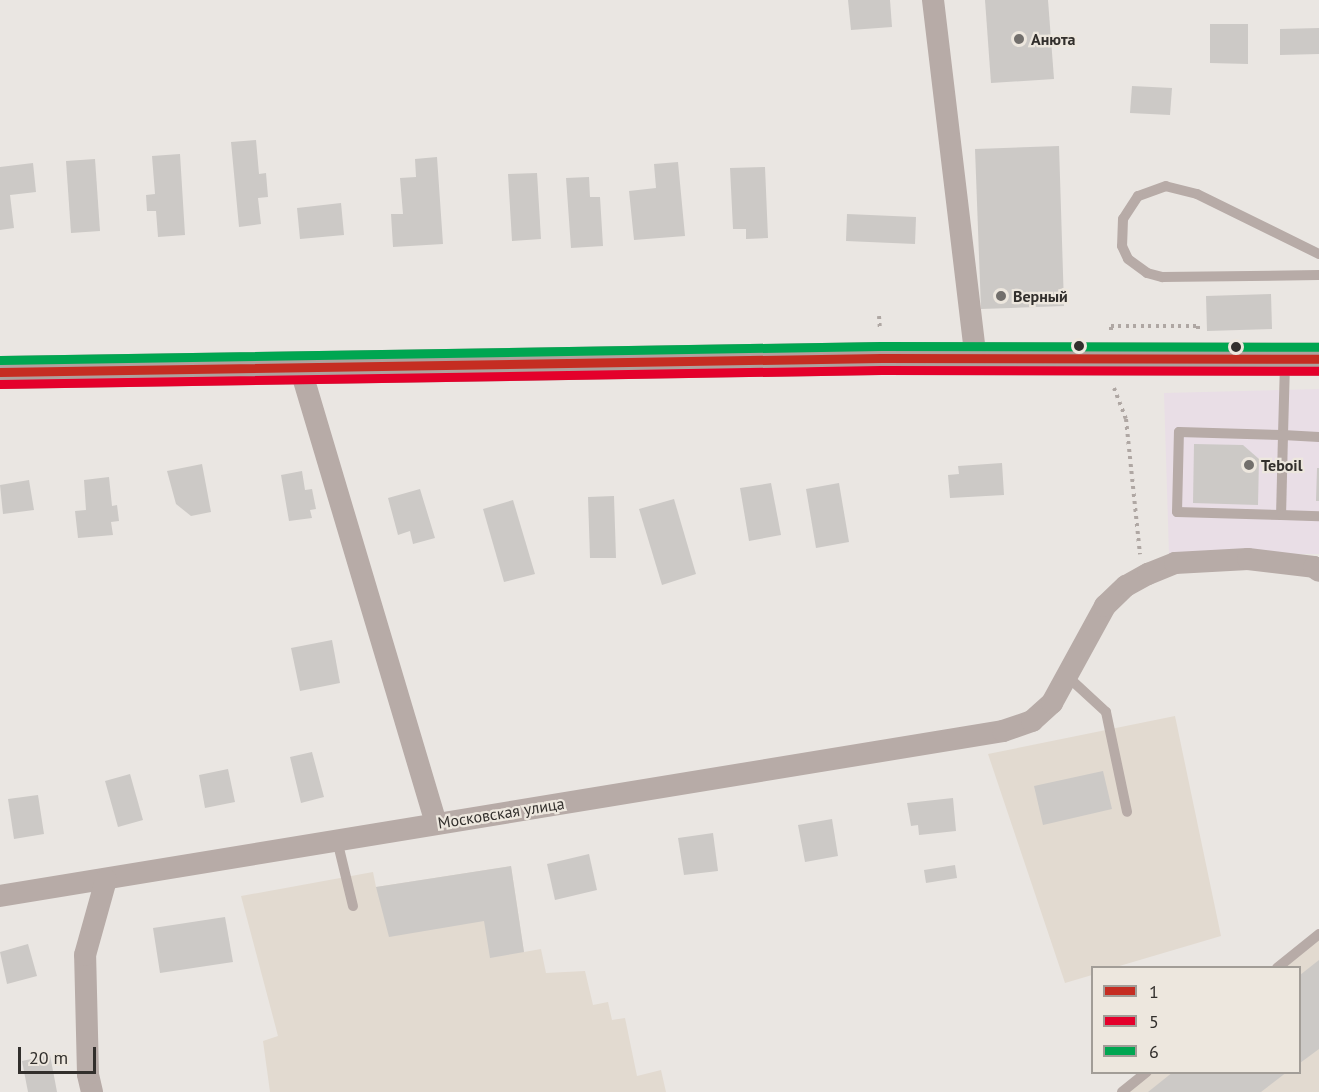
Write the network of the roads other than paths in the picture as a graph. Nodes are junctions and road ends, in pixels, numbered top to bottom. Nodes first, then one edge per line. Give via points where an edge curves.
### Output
1 (933, 0) edge
2 (1319, 254) edge
3 (1319, 275) edge
4 (976, 358) junction
5 (1285, 359) junction
6 (1319, 359) edge
7 (300, 367) junction
8 (0, 372) edge
9 (1283, 435) junction
10 (1319, 436) edge
11 (1281, 515) junction
12 (1319, 516) edge
13 (1319, 571) edge
14 (1067, 676) junction
15 (1127, 813) dead end
16 (436, 823) junction
17 (336, 840) junction
18 (106, 880) junction
19 (0, 896) edge
20 (353, 906) dead end
21 (1319, 934) edge
22 (1279, 966) edge
23 (1144, 1074) edge
24 (92, 1092) edge
25 (1122, 1092) edge

1 - 4 street
2 - 3 lane via 1197,194 1166,186 1138,196 1123,219 1122,246 1128,258 1147,273 1162,277
4 - 5 main road
4 - 7 main road
5 - 6 main road
5 - 9 lane
7 - 8 main road
7 - 16 street
9 - 10 lane
9 - 11 lane
9 - 11 lane via 1179,432 1177,512
11 - 12 lane
13 - 14 street, Московская улица via 1314,567 1248,559 1175,563 1148,574 1126,586 1105,606
14 - 15 lane via 1106,712
14 - 16 street, Московская улица via 1043,713 1003,731
16 - 17 street, Московская улица
17 - 18 street, Московская улица
17 - 20 lane
18 - 19 street, Московская улица
18 - 24 street via 85,955 88,1074
21 - 22 lane
23 - 25 lane

